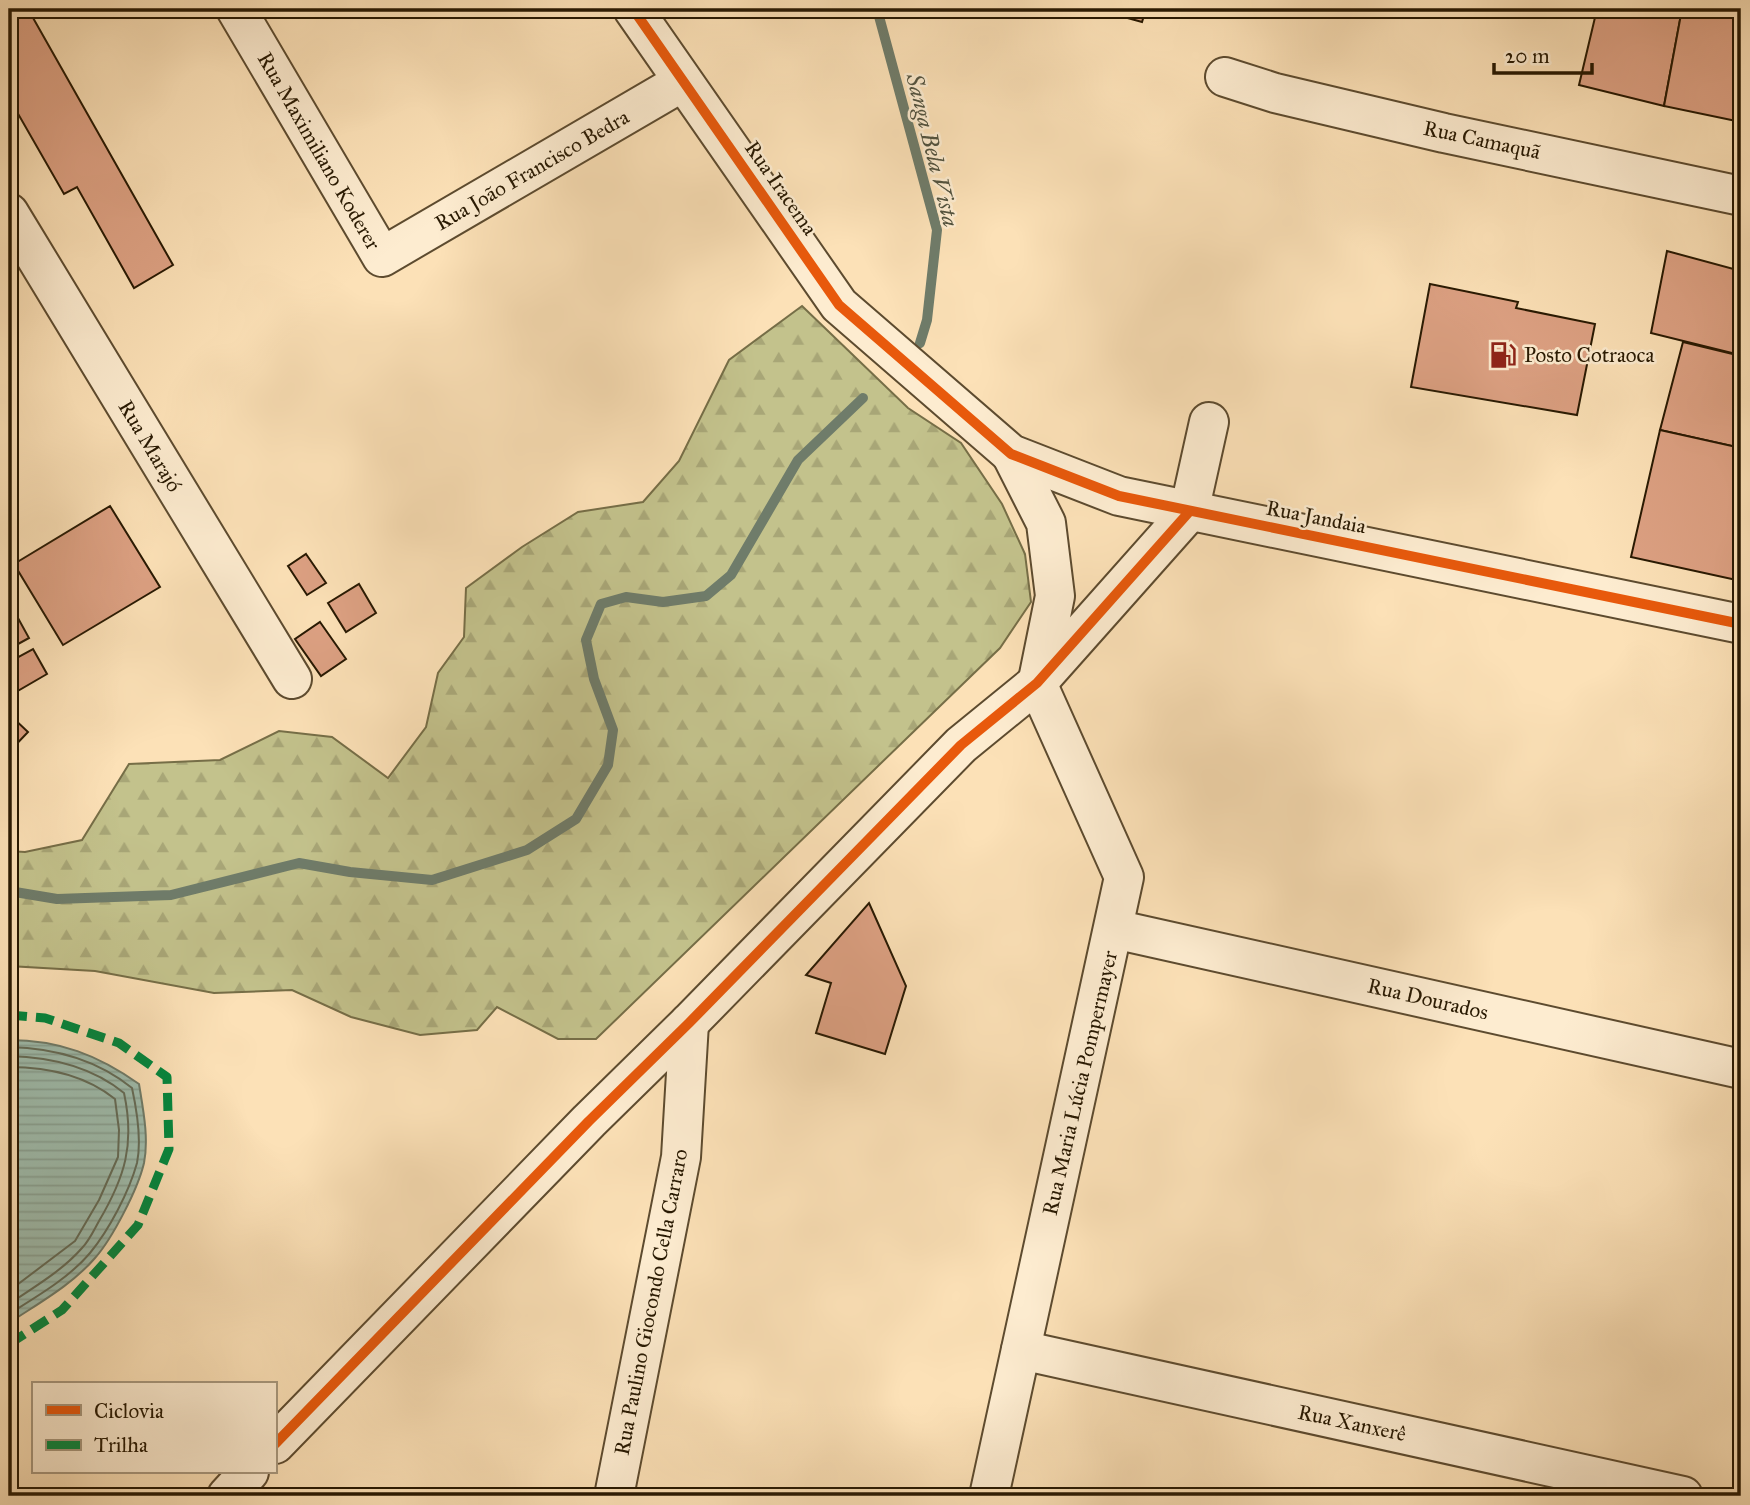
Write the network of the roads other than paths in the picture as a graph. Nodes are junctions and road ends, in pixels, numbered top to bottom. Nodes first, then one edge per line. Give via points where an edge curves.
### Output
1 (236, 9) edge
2 (633, 9) edge
3 (1225, 77) dead end
4 (682, 82) junction
5 (1741, 195) edge
6 (9, 213) edge
7 (382, 257) joint
8 (915, 373) joint
9 (1209, 422) dead end
10 (1011, 454) junction
11 (1189, 512) junction
12 (1741, 624) edge
13 (292, 679) dead end
14 (1037, 682) junction
15 (1114, 929) junction
16 (689, 1023) junction
17 (1741, 1069) edge
18 (1021, 1350) junction
19 (276, 1443) edge
20 (247, 1474) edge
21 (227, 1496) edge
22 (614, 1496) edge
23 (989, 1496) edge
24 (1682, 1496) edge

1 - 7 street, Rua Maximiliano Koderer
2 - 4 street, Rua Iracema
3 - 5 street, Rua Camaquã via 1444,133
4 - 7 street, Rua João Francisco Bedra
4 - 8 street, Rua Iracema via 839,305
6 - 13 street, Rua Marajó
8 - 10 street, Rua Jandaia
9 - 11 street
10 - 11 street, Rua Jandaia via 1119,496
10 - 14 street via 1046,523 1055,596
11 - 12 street, Rua Jandaia
11 - 14 street
14 - 15 street, Rua Maria Lúcia Pompermayer via 1124,877
14 - 16 street via 961,745
15 - 17 street, Rua Dourados
15 - 18 street, Rua Maria Lúcia Pompermayer
16 - 19 street
16 - 22 street, Rua Paulino Giocondo Cella Carraro via 681,1157
18 - 23 street, Rua Maria Lúcia Pompermayer
18 - 24 street, Rua Xanxerê
20 - 21 street

